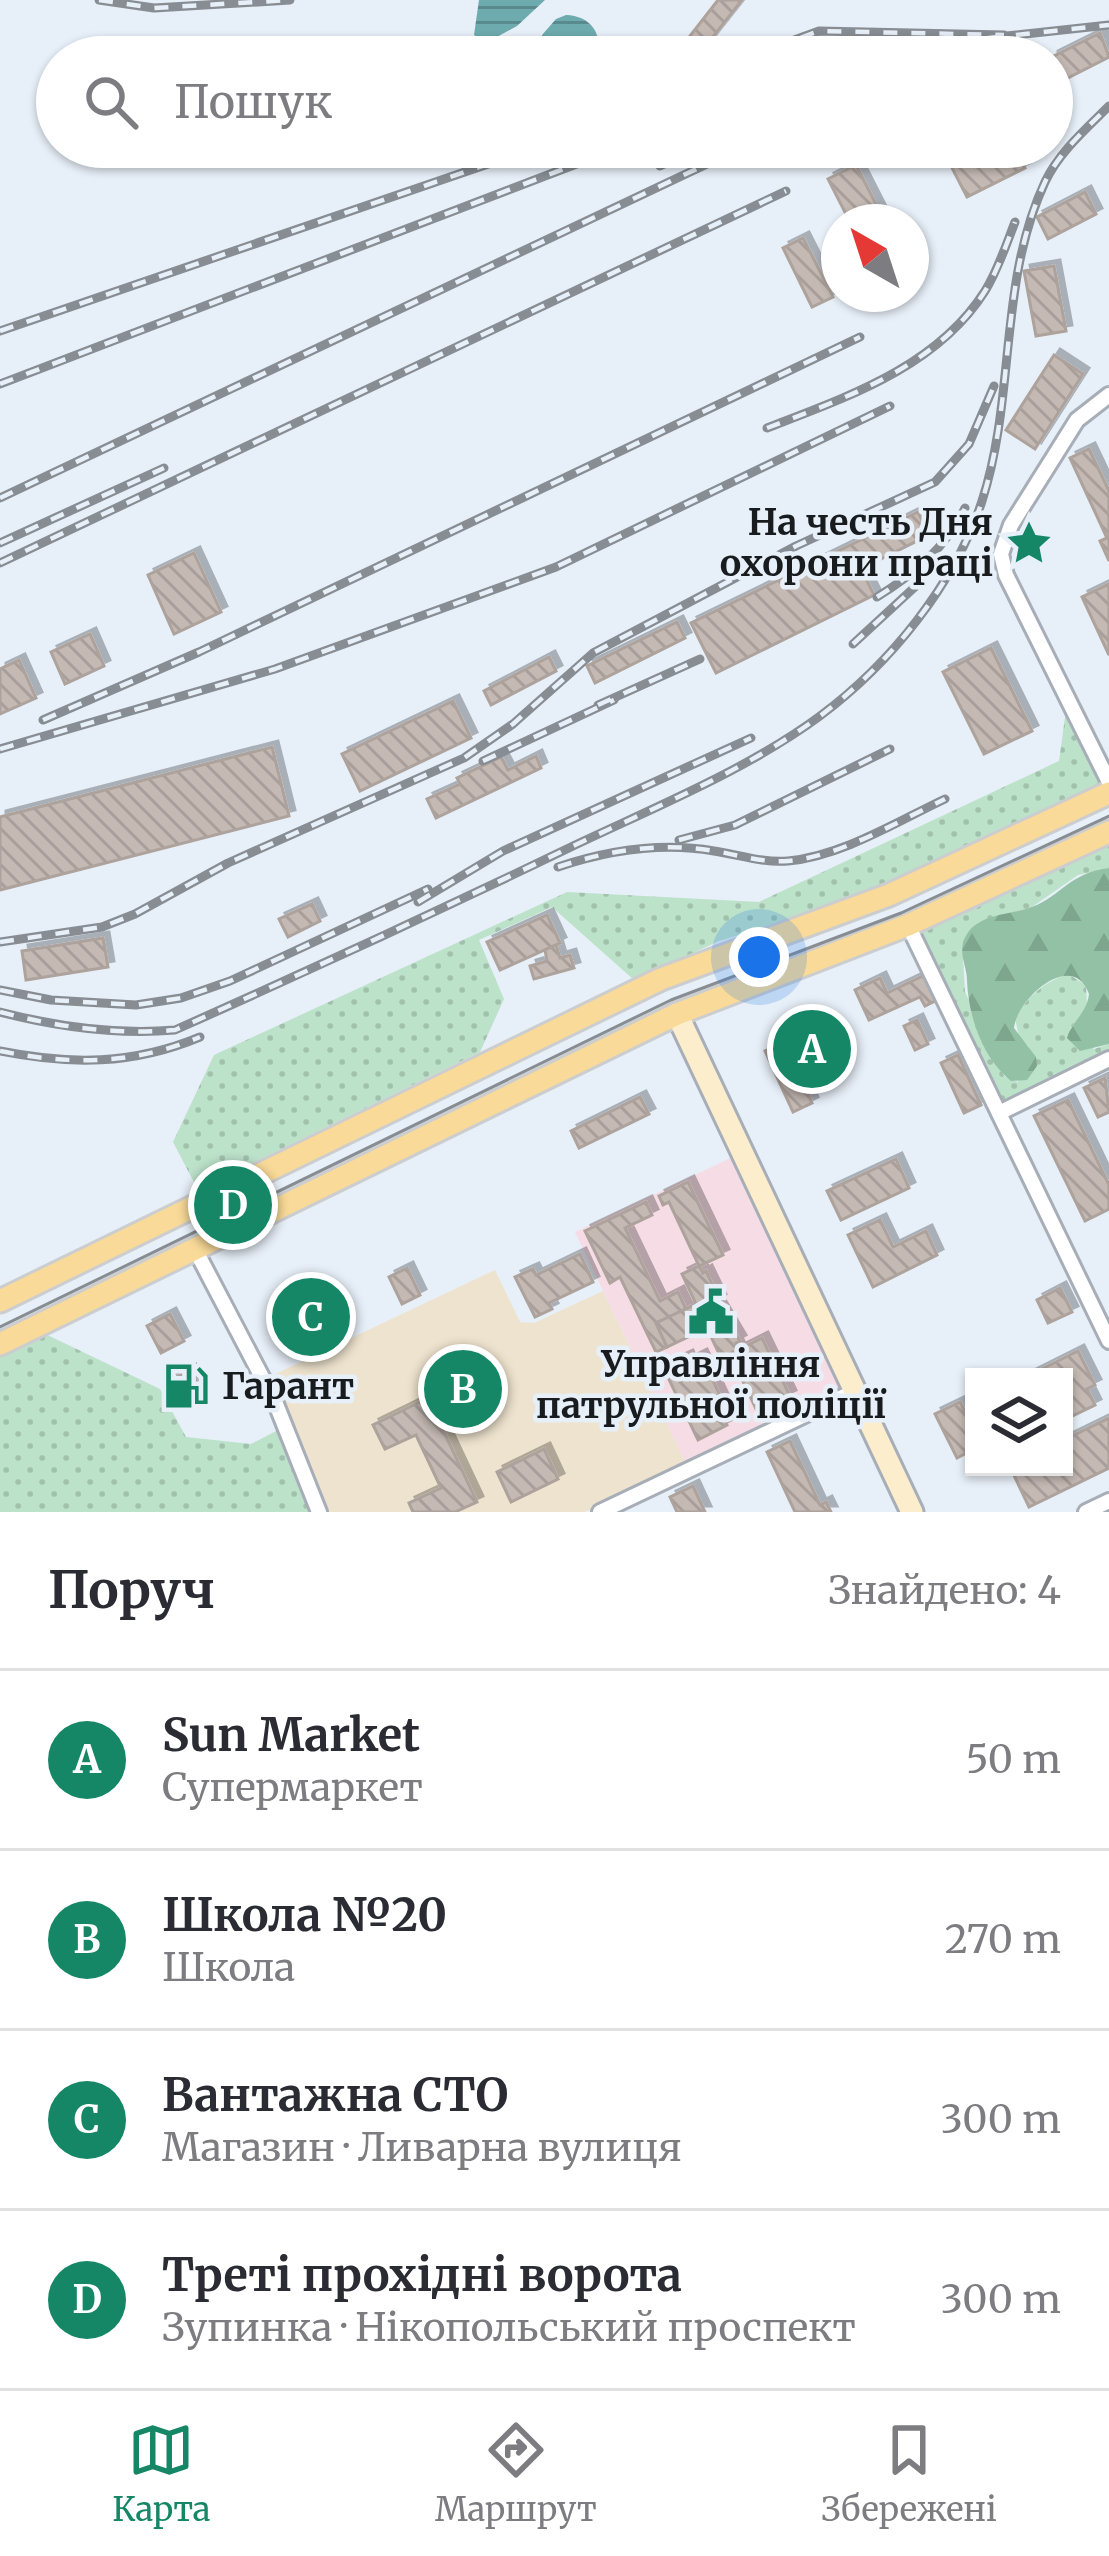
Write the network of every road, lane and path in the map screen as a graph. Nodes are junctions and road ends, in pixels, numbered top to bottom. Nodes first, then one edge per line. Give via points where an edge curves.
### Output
1 (1109, 395) edge
2 (1109, 782) edge
3 (1109, 793) edge
4 (1109, 832) edge
5 (908, 925) junction
6 (661, 979) junction
7 (677, 1014) junction
8 (1109, 1059) edge
9 (999, 1113) junction
10 (178, 1215) junction
11 (195, 1249) junction
12 (0, 1301) edge
13 (1109, 1340) edge
14 (0, 1344) edge
15 (855, 1391) junction
16 (1109, 1501) edge
17 (319, 1512) edge
18 (600, 1512) edge
19 (912, 1512) edge
20 (1086, 1512) edge

1 - 2 street via 1077,420 1001,554
3 - 6 main road via 890,896
4 - 5 main road
5 - 7 main road
5 - 9 street
6 - 7 main road
6 - 10 main road
7 - 11 main road
7 - 15 main road
8 - 9 street
9 - 13 street
10 - 11 main road
10 - 12 main road
11 - 14 main road
11 - 17 street via 276,1404
15 - 18 street
15 - 19 main road
16 - 20 street

